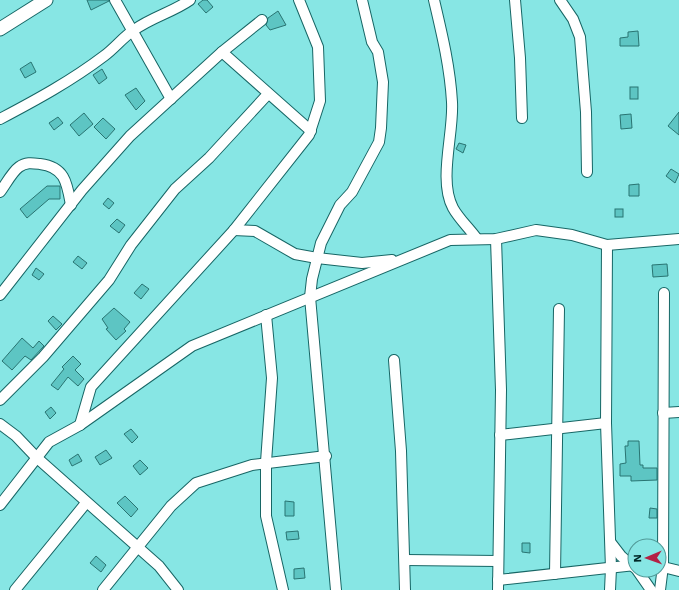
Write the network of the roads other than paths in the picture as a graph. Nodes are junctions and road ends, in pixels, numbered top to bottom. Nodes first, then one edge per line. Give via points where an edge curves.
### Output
1 (46, 0) edge
2 (115, 0) edge
3 (190, 0) edge
4 (299, 0) edge
5 (362, 0) edge
6 (434, 0) edge
7 (515, 0) edge
8 (560, 0) edge
9 (262, 20) dead end
10 (0, 30) edge
11 (133, 30) junction
12 (222, 52) junction
13 (268, 94) junction
14 (171, 99) junction
15 (522, 118) dead end
16 (0, 119) edge
17 (310, 131) junction
18 (587, 172) dead end
19 (0, 192) edge
20 (71, 204) junction
21 (234, 230) junction
22 (477, 239) junction
23 (496, 239) junction
24 (679, 239) edge
25 (607, 245) junction
26 (318, 258) junction
27 (404, 259) junction
28 (664, 293) dead end
29 (0, 295) edge
30 (310, 297) junction
31 (559, 310) dead end
32 (266, 315) junction
33 (394, 360) dead end
34 (0, 400) edge
35 (679, 412) edge
36 (664, 413) junction
37 (606, 423) junction
38 (0, 424) edge
39 (80, 425) junction
40 (556, 429) junction
41 (500, 435) junction
42 (326, 456) junction
43 (36, 457) junction
44 (266, 462) junction
45 (86, 503) junction
46 (0, 506) edge
47 (662, 538) edge
48 (611, 543) junction
49 (138, 547) junction
50 (405, 560) junction
51 (498, 561) junction
52 (627, 561) edge
53 (627, 567) edge
54 (612, 568) junction
55 (667, 568) edge
56 (679, 571) edge
57 (556, 574) junction
58 (643, 578) edge
59 (660, 578) edge
60 (498, 585) edge
61 (15, 590) edge
62 (102, 590) edge
63 (178, 590) edge
64 (283, 590) edge
65 (336, 590) edge
66 (405, 590) edge
67 (610, 590) edge
68 (652, 590) edge
69 (660, 590) edge

1 - 10 street
2 - 11 street
3 - 11 street
4 - 17 street via 318,48 320,101
5 - 26 street via 372,42 378,52 383,82 379,142 352,192 340,205 321,243
6 - 22 street via 444,39 452,104 452,135 446,172 453,207
7 - 15 street
8 - 18 street via 573,19 580,37 586,112
9 - 12 street
11 - 14 street
11 - 16 street via 105,55 57,89
12 - 13 street
12 - 14 street
13 - 17 street
13 - 34 street via 209,158 175,189 131,245 109,280 43,357
14 - 20 street via 130,136
17 - 21 street
19 - 20 street via 18,167 29,162 43,164 62,173
20 - 29 street
21 - 26 street via 255,231 295,254
21 - 39 street via 91,387
22 - 23 street
22 - 27 street via 450,240
23 - 25 street via 536,230 572,235
23 - 41 street
24 - 25 street
25 - 37 street
26 - 27 street via 362,263
26 - 30 street
27 - 30 street
28 - 36 street
30 - 32 street
30 - 42 street
31 - 40 street
32 - 39 street via 192,346
32 - 44 street via 272,378
33 - 50 street
35 - 36 street
36 - 47 street
37 - 40 street
37 - 48 street
38 - 43 street
39 - 43 street via 49,442
40 - 41 street
40 - 57 street
41 - 51 street
42 - 44 street
42 - 65 street
43 - 45 street
43 - 46 street
44 - 49 street via 196,483 171,506
44 - 64 street via 266,516
45 - 49 street
45 - 61 street
48 - 52 street
48 - 54 street
49 - 62 street
49 - 63 street via 159,566
50 - 51 street
50 - 66 street
51 - 60 street
53 - 54 street
54 - 57 street
54 - 67 street
55 - 56 street
57 - 60 street
58 - 68 street
59 - 69 street

